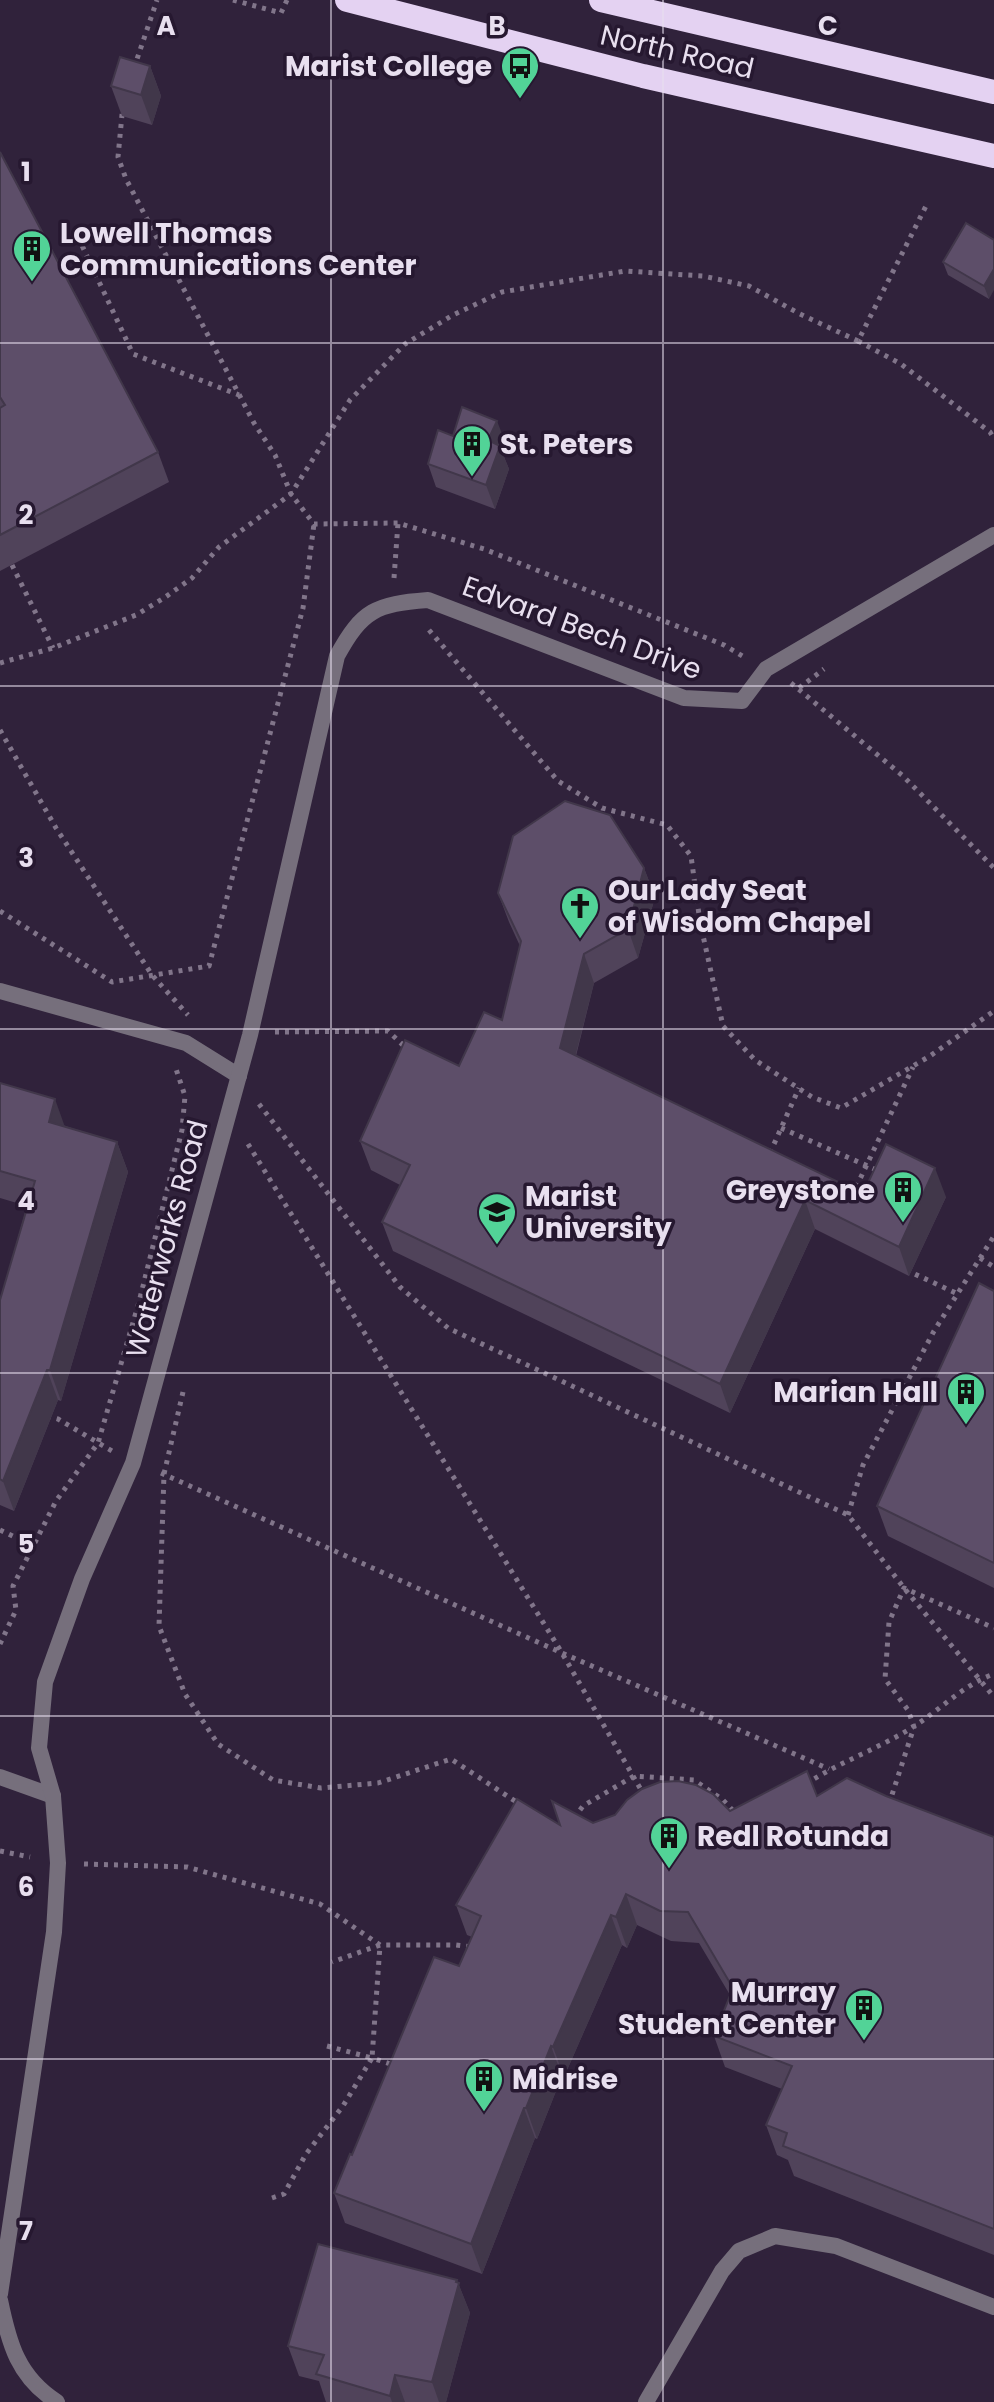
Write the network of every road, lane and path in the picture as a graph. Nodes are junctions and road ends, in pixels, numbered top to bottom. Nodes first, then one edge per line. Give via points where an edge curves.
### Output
1 (157, 0) edge
2 (233, 0) edge
3 (287, 0) edge
4 (347, 0) edge
5 (601, 0) edge
6 (133, 73) edge
7 (994, 92) edge
8 (124, 100) edge
9 (994, 156) edge
10 (927, 204) dead end
11 (78, 237) dead end
12 (858, 341) junction
13 (240, 395) junction
14 (994, 439) edge
15 (291, 494) junction
16 (398, 523) junction
17 (314, 524) junction
18 (994, 535) edge
19 (12, 565) edge
20 (393, 602) junction
21 (53, 648) junction
22 (0, 663) edge
23 (766, 669) junction
24 (0, 730) edge
25 (994, 868) edge
26 (0, 911) edge
27 (152, 975) junction
28 (0, 991) edge
29 (994, 1011) edge
30 (197, 1025) dead end
31 (250, 1035) junction
32 (409, 1051) edge
33 (913, 1066) junction
34 (239, 1076) junction
35 (799, 1088) junction
36 (185, 1107) dead end
37 (781, 1128) junction
38 (245, 1130) dead end
39 (247, 1143) junction
40 (769, 1156) edge
41 (243, 1159) dead end
42 (867, 1166) junction
43 (880, 1172) edge
44 (846, 1208) edge
45 (994, 1236) edge
46 (980, 1258) junction
47 (994, 1267) edge
48 (902, 1268) edge
49 (958, 1294) junction
50 (184, 1389) dead end
51 (44, 1415) edge
52 (98, 1443) junction
53 (133, 1463) junction
54 (164, 1474) junction
55 (848, 1515) junction
56 (0, 1530) edge
57 (33, 1546) junction
58 (904, 1588) junction
59 (994, 1628) edge
60 (0, 1644) edge
61 (562, 1653) junction
62 (994, 1674) edge
63 (979, 1679) junction
64 (994, 1697) edge
65 (914, 1727) junction
66 (829, 1769) junction
67 (634, 1776) junction
68 (0, 1777) edge
69 (805, 1785) edge
70 (53, 1796) junction
71 (649, 1804) edge
72 (888, 1806) edge
73 (526, 1808) edge
74 (746, 1824) edge
75 (570, 1825) edge
76 (0, 1851) edge
77 (58, 1863) junction
78 (380, 1945) junction
79 (479, 1948) edge
80 (332, 1962) dead end
81 (327, 2046) dead end
82 (372, 2058) junction
83 (397, 2066) edge
84 (272, 2198) dead end
85 (0, 2294) edge
86 (0, 2300) edge
87 (994, 2307) edge
88 (57, 2402) edge
89 (646, 2402) edge

1 - 6 path
2 - 3 path via 281,13
4 - 9 highway, North Road via 643,76
5 - 7 highway, North Road
8 - 13 path via 118,157 126,179
10 - 12 path
11 - 13 path via 133,354
12 - 14 path via 901,364
12 - 15 path via 749,286 703,276 625,271 502,292 405,344 350,400
13 - 15 path
15 - 17 path
15 - 21 path via 219,547 192,578 164,598 136,615
16 - 17 path
16 - 20 path
16 - 23 path via 484,549 696,633
17 - 27 path via 303,608 209,966
18 - 23 lane, Edvard Bech Drive
19 - 21 path
20 - 23 lane, Edvard Bech Drive via 428,600 684,698 742,701
20 - 31 lane, Waterworks Road via 373,610 351,631 337,656
20 - 35 path via 426,626 558,781 602,808 667,825 691,856 723,1026 755,1060
21 - 22 path
23 - 25 path via 799,688 903,776
24 - 27 path via 56,828
26 - 27 path via 112,982
27 - 30 path
28 - 34 lane via 186,1043
29 - 33 path
31 - 32 path via 388,1031
31 - 34 lane, Waterworks Road
33 - 35 path via 841,1108
33 - 42 path
34 - 53 lane, Waterworks Road
34 - 55 path via 400,1287 448,1328
35 - 37 path
36 - 52 path via 139,1302
37 - 40 path
37 - 42 path
38 - 39 path
39 - 41 path
39 - 61 path
42 - 43 path
42 - 44 path
45 - 46 path
46 - 47 path
46 - 49 path
48 - 49 path
49 - 55 path via 863,1465
50 - 54 path
51 - 52 path
52 - 53 path
52 - 57 path via 56,1501
53 - 54 path
53 - 70 lane, Waterworks Road via 82,1579 45,1682 39,1748
54 - 61 path
54 - 73 path via 159,1626 185,1694 218,1744 273,1780 321,1788 378,1783 451,1759
55 - 58 path
56 - 57 path
57 - 60 path via 13,1586 16,1610
58 - 59 path
58 - 63 path
58 - 65 path via 889,1622 885,1679
61 - 66 path
61 - 67 path
62 - 63 path
63 - 64 path
63 - 65 path
65 - 66 path
65 - 72 path
66 - 69 path
67 - 71 path
67 - 74 path via 694,1780
67 - 75 path via 583,1806
68 - 70 lane
70 - 77 lane, Waterworks Road
76 - 77 path
77 - 78 path via 187,1867 320,1904
77 - 85 lane, Waterworks Road via 54,1932
78 - 79 path
78 - 80 path
78 - 82 path
81 - 82 path
82 - 83 path
82 - 84 path via 284,2194
86 - 88 lane via 10,2347 38,2390
87 - 89 lane via 836,2246 775,2236 739,2251 722,2271

